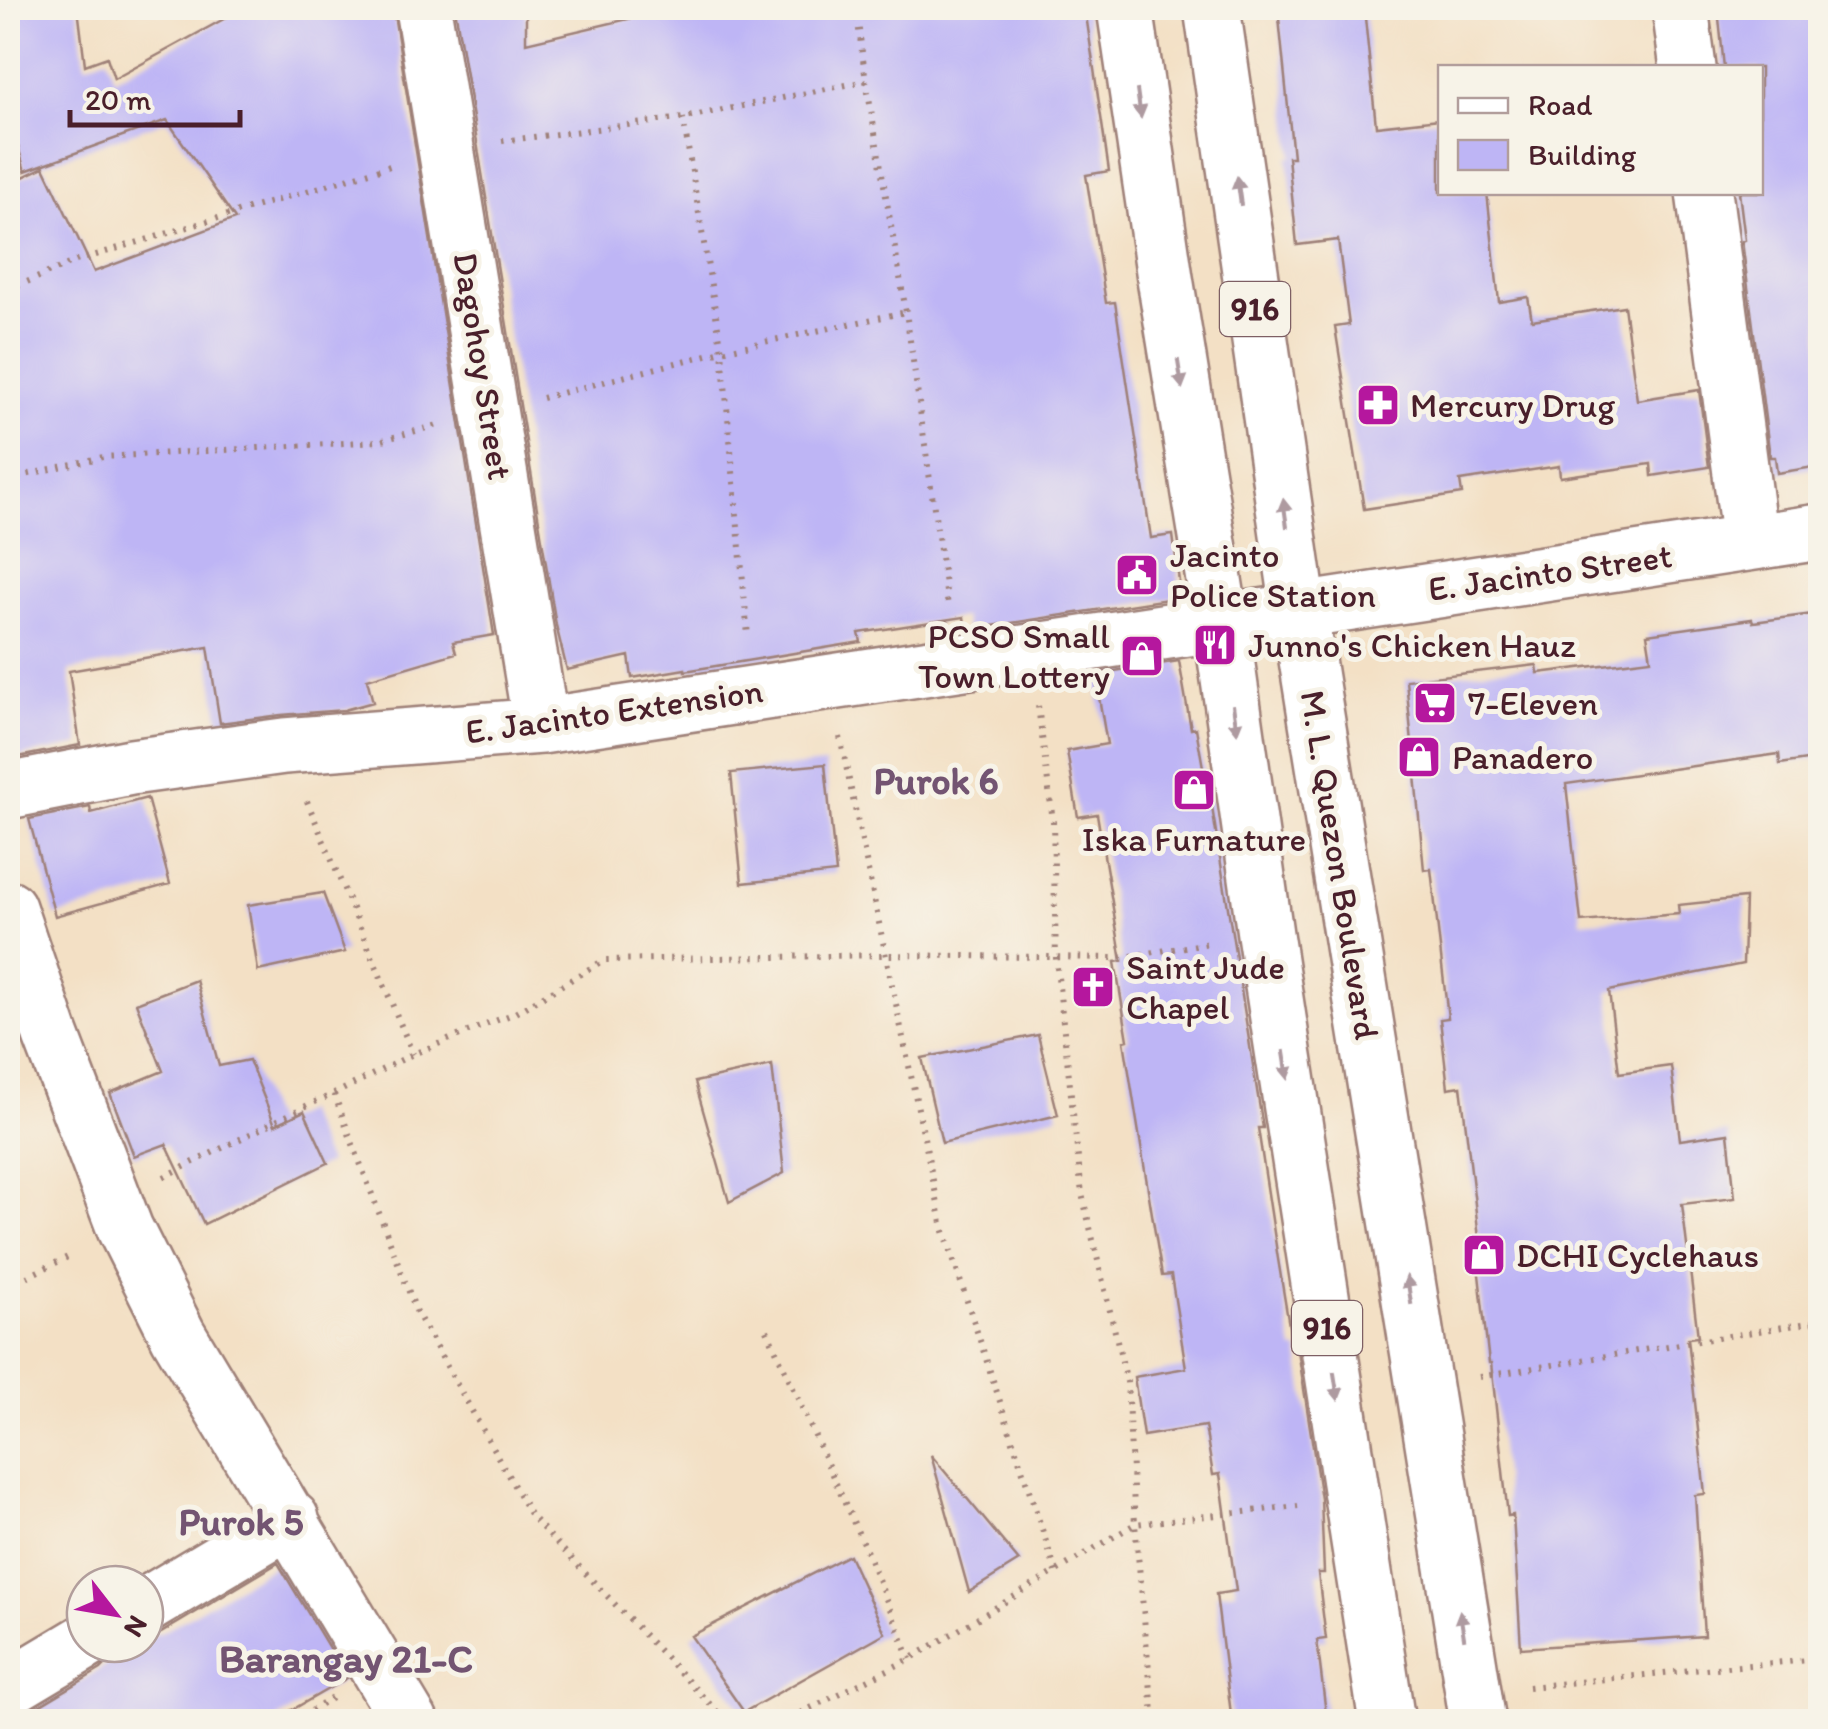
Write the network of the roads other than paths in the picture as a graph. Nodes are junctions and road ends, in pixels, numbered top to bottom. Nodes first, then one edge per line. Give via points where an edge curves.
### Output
1 (423, 8) edge
2 (1125, 8) edge
3 (1212, 8) edge
4 (1680, 8) edge
5 (1688, 65) edge
6 (1704, 195) edge
7 (1820, 532) edge
8 (1750, 542) junction
9 (1299, 610) junction
10 (1221, 623) junction
11 (541, 726) junction
12 (8, 791) edge
13 (8, 908) edge
14 (291, 1520) junction
15 (165, 1594) edge
16 (65, 1654) edge
17 (8, 1688) edge
18 (1476, 1707) edge
19 (410, 1722) edge
20 (1387, 1722) edge

1 - 11 street, Dagohoy Street
2 -> 10 street, 916
9 -> 3 street, M. L. Quezon Boulevard / 916
4 - 5 street
6 - 8 street
7 - 8 street, E. Jacinto Street
8 - 9 street, E. Jacinto Street
9 - 10 street, E. Jacinto Street
18 -> 9 street, M. L. Quezon Boulevard / 916
10 - 11 street, E. Jacinto Extension
10 -> 20 street, 916
11 - 12 street, E. Jacinto Extension via 284,746
13 - 14 street via 119,1215 178,1334
14 - 15 street
14 - 19 street
16 - 17 street

